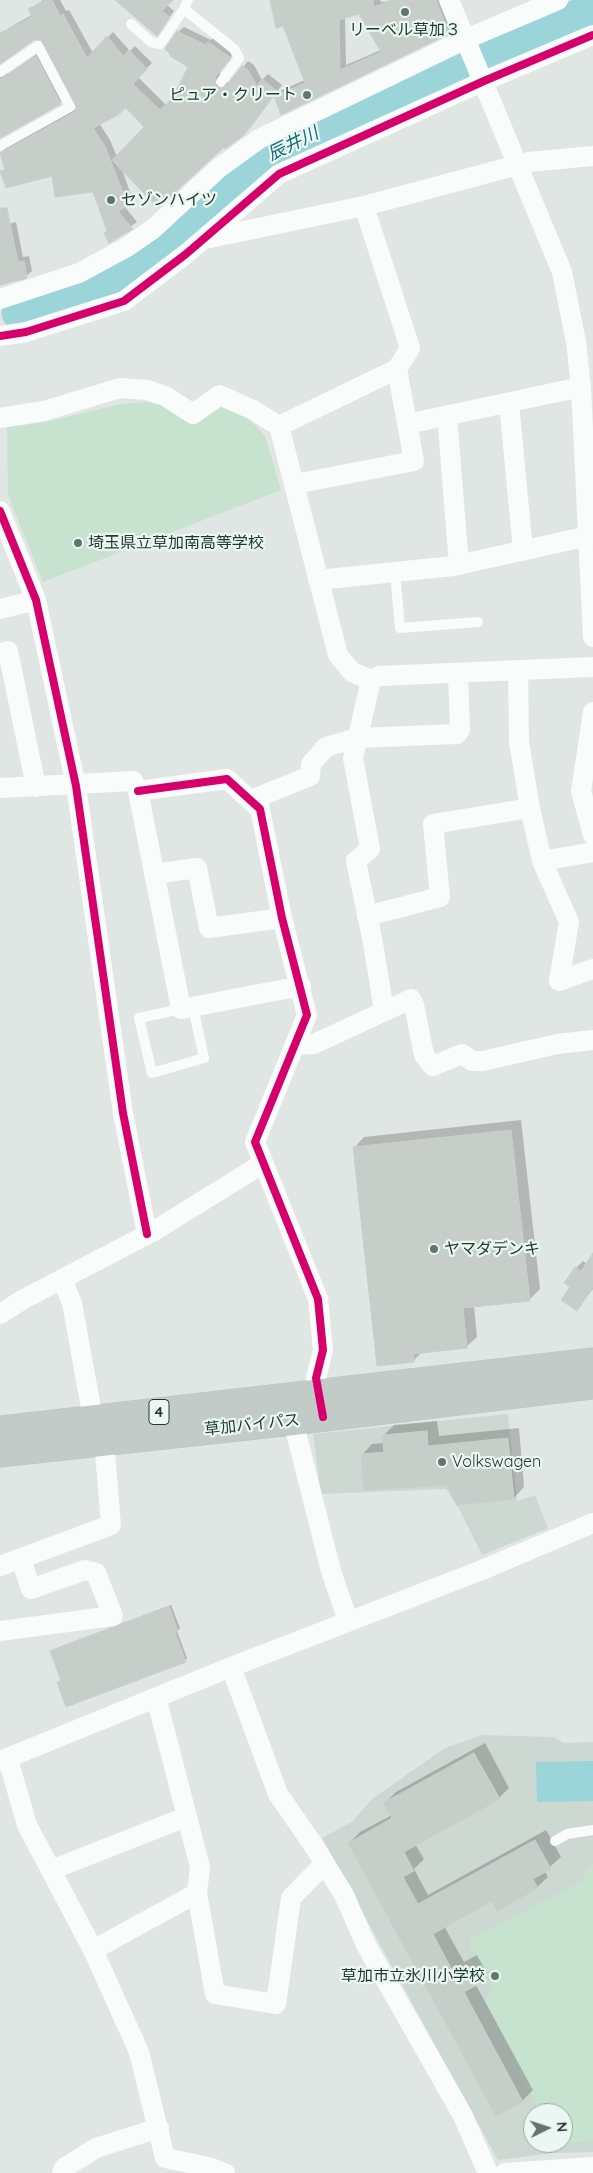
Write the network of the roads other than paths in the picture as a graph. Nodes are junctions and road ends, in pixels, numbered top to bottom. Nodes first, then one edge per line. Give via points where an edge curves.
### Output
1 (449, 0) edge
2 (558, 0) edge
3 (186, 4) edge
4 (131, 24) dead end
5 (593, 35) edge
6 (467, 42) junction
7 (0, 72) edge
8 (483, 78) junction
9 (222, 82) dead end
10 (0, 146) edge
11 (593, 156) edge
12 (519, 166) junction
13 (364, 206) junction
14 (202, 239) junction
15 (0, 298) edge
16 (0, 336) edge
17 (397, 369) junction
18 (581, 388) junction
19 (508, 402) junction
20 (447, 416) junction
21 (0, 418) edge
22 (407, 424) junction
23 (279, 426) junction
24 (295, 484) junction
25 (0, 511) edge
26 (589, 536) junction
27 (523, 551) junction
28 (459, 565) junction
29 (395, 574) junction
30 (318, 580) junction
31 (36, 600) junction
32 (0, 609) edge
33 (478, 622) dead end
34 (593, 637) edge
35 (0, 653) edge
36 (593, 667) edge
37 (518, 671) junction
38 (458, 673) junction
39 (371, 680) junction
40 (593, 712) edge
41 (357, 738) junction
42 (76, 786) junction
43 (36, 787) junction
44 (0, 788) edge
45 (138, 791) junction
46 (252, 800) junction
47 (530, 808) junction
48 (593, 835) edge
49 (593, 852) edge
50 (542, 861) junction
51 (154, 874) junction
52 (367, 916) junction
53 (282, 918) junction
54 (593, 969) edge
55 (301, 986) junction
56 (187, 1008) junction
57 (384, 1011) junction
58 (593, 1040) edge
59 (296, 1045) junction
60 (262, 1164) junction
61 (147, 1234) junction
62 (62, 1279) junction
63 (0, 1314) edge
64 (593, 1362) edge
65 (593, 1385) edge
66 (321, 1406) junction
67 (292, 1421) junction
68 (0, 1430) edge
69 (98, 1430) junction
70 (0, 1453) edge
71 (593, 1522) edge
72 (20, 1559) junction
73 (0, 1566) edge
74 (348, 1621) junction
75 (0, 1631) edge
76 (230, 1667) junction
77 (156, 1697) junction
78 (4, 1760) edge
79 (186, 1817) junction
80 (593, 1830) edge
81 (555, 1841) dead end
82 (324, 1864) junction
83 (51, 1870) junction
84 (197, 1893) junction
85 (93, 1950) junction
86 (159, 2128) junction
87 (593, 2167) edge
88 (193, 2168) edge
89 (62, 2173) edge
90 (225, 2173) edge
91 (488, 2173) edge
92 (505, 2173) edge

1 - 6 street
2 - 6 street
3 - 4 lane via 160,44 151,42
3 - 9 lane via 239,58
5 - 8 street
6 - 8 street
6 - 15 street via 259,138 219,168 153,229 108,260 79,273
7 - 10 lane via 38,46 70,107
8 - 12 street
8 - 14 street via 279,174
11 - 12 street via 550,159
12 - 13 street
12 - 18 street via 562,272 576,342
13 - 14 street
13 - 17 street via 410,348
14 - 16 street via 124,301 26,332
17 - 22 street
17 - 23 street
18 - 19 street
18 - 26 street
19 - 20 street
19 - 27 street
20 - 22 street
20 - 28 street
21 - 23 street via 44,411 120,388 147,390 166,396 192,414 220,395
22 - 24 street via 414,461
23 - 24 street
24 - 30 street
25 - 31 street
26 - 27 street
26 - 34 street
27 - 28 street
28 - 29 street
29 - 30 street
29 - 33 lane via 400,628
30 - 39 street via 338,655 352,672
31 - 32 street
31 - 42 street
35 - 43 street via 8,651
36 - 37 street
37 - 38 street
37 - 47 street via 519,742
38 - 39 street via 379,676
38 - 41 street via 458,734
39 - 41 street
40 - 48 street via 581,790
41 - 46 street via 326,747 311,764 310,776
41 - 52 street via 353,758 370,849 356,862
42 - 43 street
42 - 45 street via 132,781
42 - 61 street via 123,1113
43 - 44 street
45 - 46 street via 227,779
45 - 51 street
46 - 53 street via 260,809
47 - 50 street
47 - 52 street via 433,824 440,897
49 - 50 street
50 - 54 street via 569,922 560,980
51 - 53 street via 197,868 209,928
51 - 56 street
52 - 57 street
53 - 55 street
55 - 56 street
55 - 59 street via 307,1015
56 - 56 lane via 138,1018 152,1073 204,1058
57 - 58 street via 411,999 424,1055 433,1066 462,1054 472,1061 483,1061 557,1044
57 - 59 street via 314,1044
59 - 60 street via 254,1142
60 - 61 street
60 - 66 street via 318,1299 323,1350 316,1378
61 - 62 street
62 - 63 street
62 - 69 street via 72,1304
64 - 66 highway, 草加バイパス / 4
65 - 66 highway, 草加バイパス / 4
66 - 67 highway, 草加バイパス / 4
66 - 69 highway, 草加バイパス / 4
67 - 69 highway, 草加バイパス / 4
67 - 74 street via 331,1571
68 - 69 highway, 草加バイパス / 4
69 - 70 highway, 草加バイパス / 4
69 - 72 street via 111,1525
71 - 74 street via 482,1570
72 - 73 street
72 - 75 street via 31,1589 85,1570 96,1573 114,1616
74 - 76 street
76 - 77 street
76 - 82 street via 278,1794
77 - 78 street
77 - 79 street
78 - 83 street via 27,1825
79 - 83 street
79 - 84 street via 200,1867
80 - 81 lane via 567,1834
82 - 84 street via 291,1898 276,2004 215,1994
82 - 91 street via 344,1895 366,1945 463,2116
83 - 85 street
84 - 85 street
85 - 86 street via 139,2052
86 - 88 street via 165,2158
86 - 89 street via 96,2148 64,2168
87 - 92 street
88 - 90 street via 210,2167

